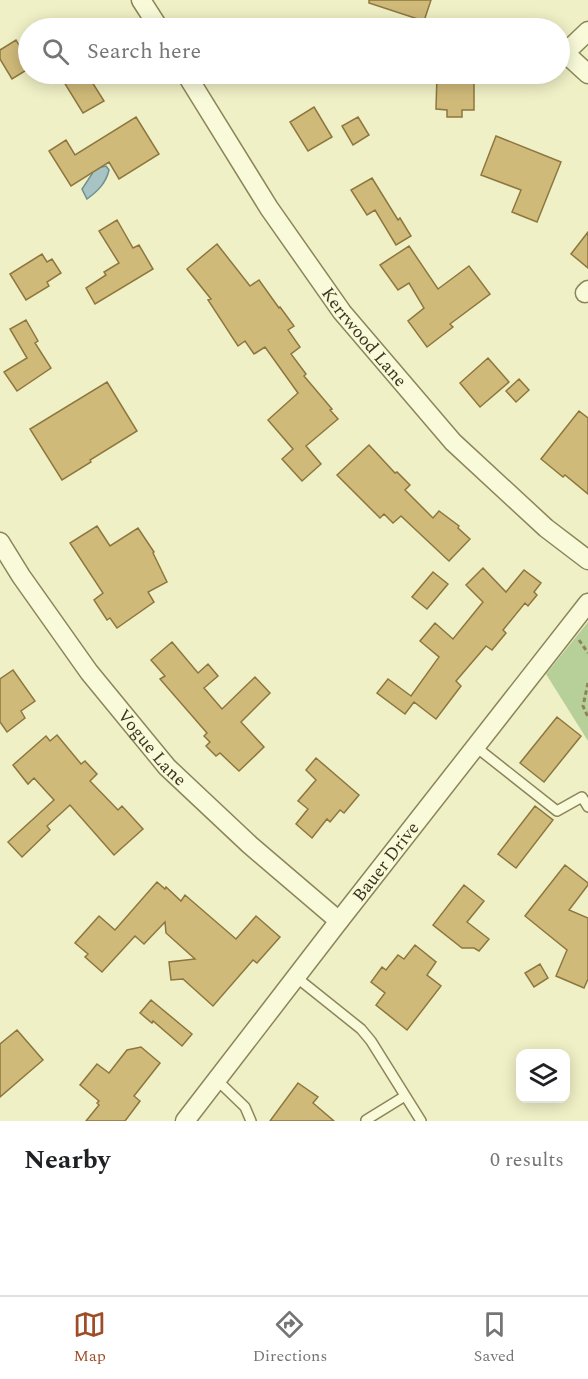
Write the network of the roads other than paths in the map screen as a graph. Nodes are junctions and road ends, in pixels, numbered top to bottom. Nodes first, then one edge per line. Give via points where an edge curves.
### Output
1 (141, 0) edge
2 (153, 18) edge
3 (588, 30) edge
4 (570, 48) edge
5 (570, 58) edge
6 (588, 74) edge
7 (192, 84) edge
8 (0, 542) edge
9 (588, 560) edge
10 (588, 603) edge
11 (476, 747) junction
12 (588, 807) edge
13 (339, 921) junction
14 (296, 977) junction
15 (217, 1080) junction
16 (405, 1096) junction
17 (366, 1119) dead end
18 (185, 1121) edge
19 (251, 1121) edge
20 (421, 1121) edge

1 - 2 street
3 - 4 street
5 - 6 street
7 - 9 street, Kerrwood Lane via 269,208 342,312 453,442 546,528
8 - 13 street, Vogue Lane via 89,672 167,767
10 - 11 street, Bauer Drive
11 - 12 lane via 557,811 582,797
11 - 13 street, Bauer Drive
13 - 14 street, Bauer Drive
14 - 15 street, Bauer Drive
14 - 16 lane via 362,1029
15 - 18 street, Bauer Drive
15 - 19 lane via 245,1107
16 - 17 lane
16 - 20 lane

